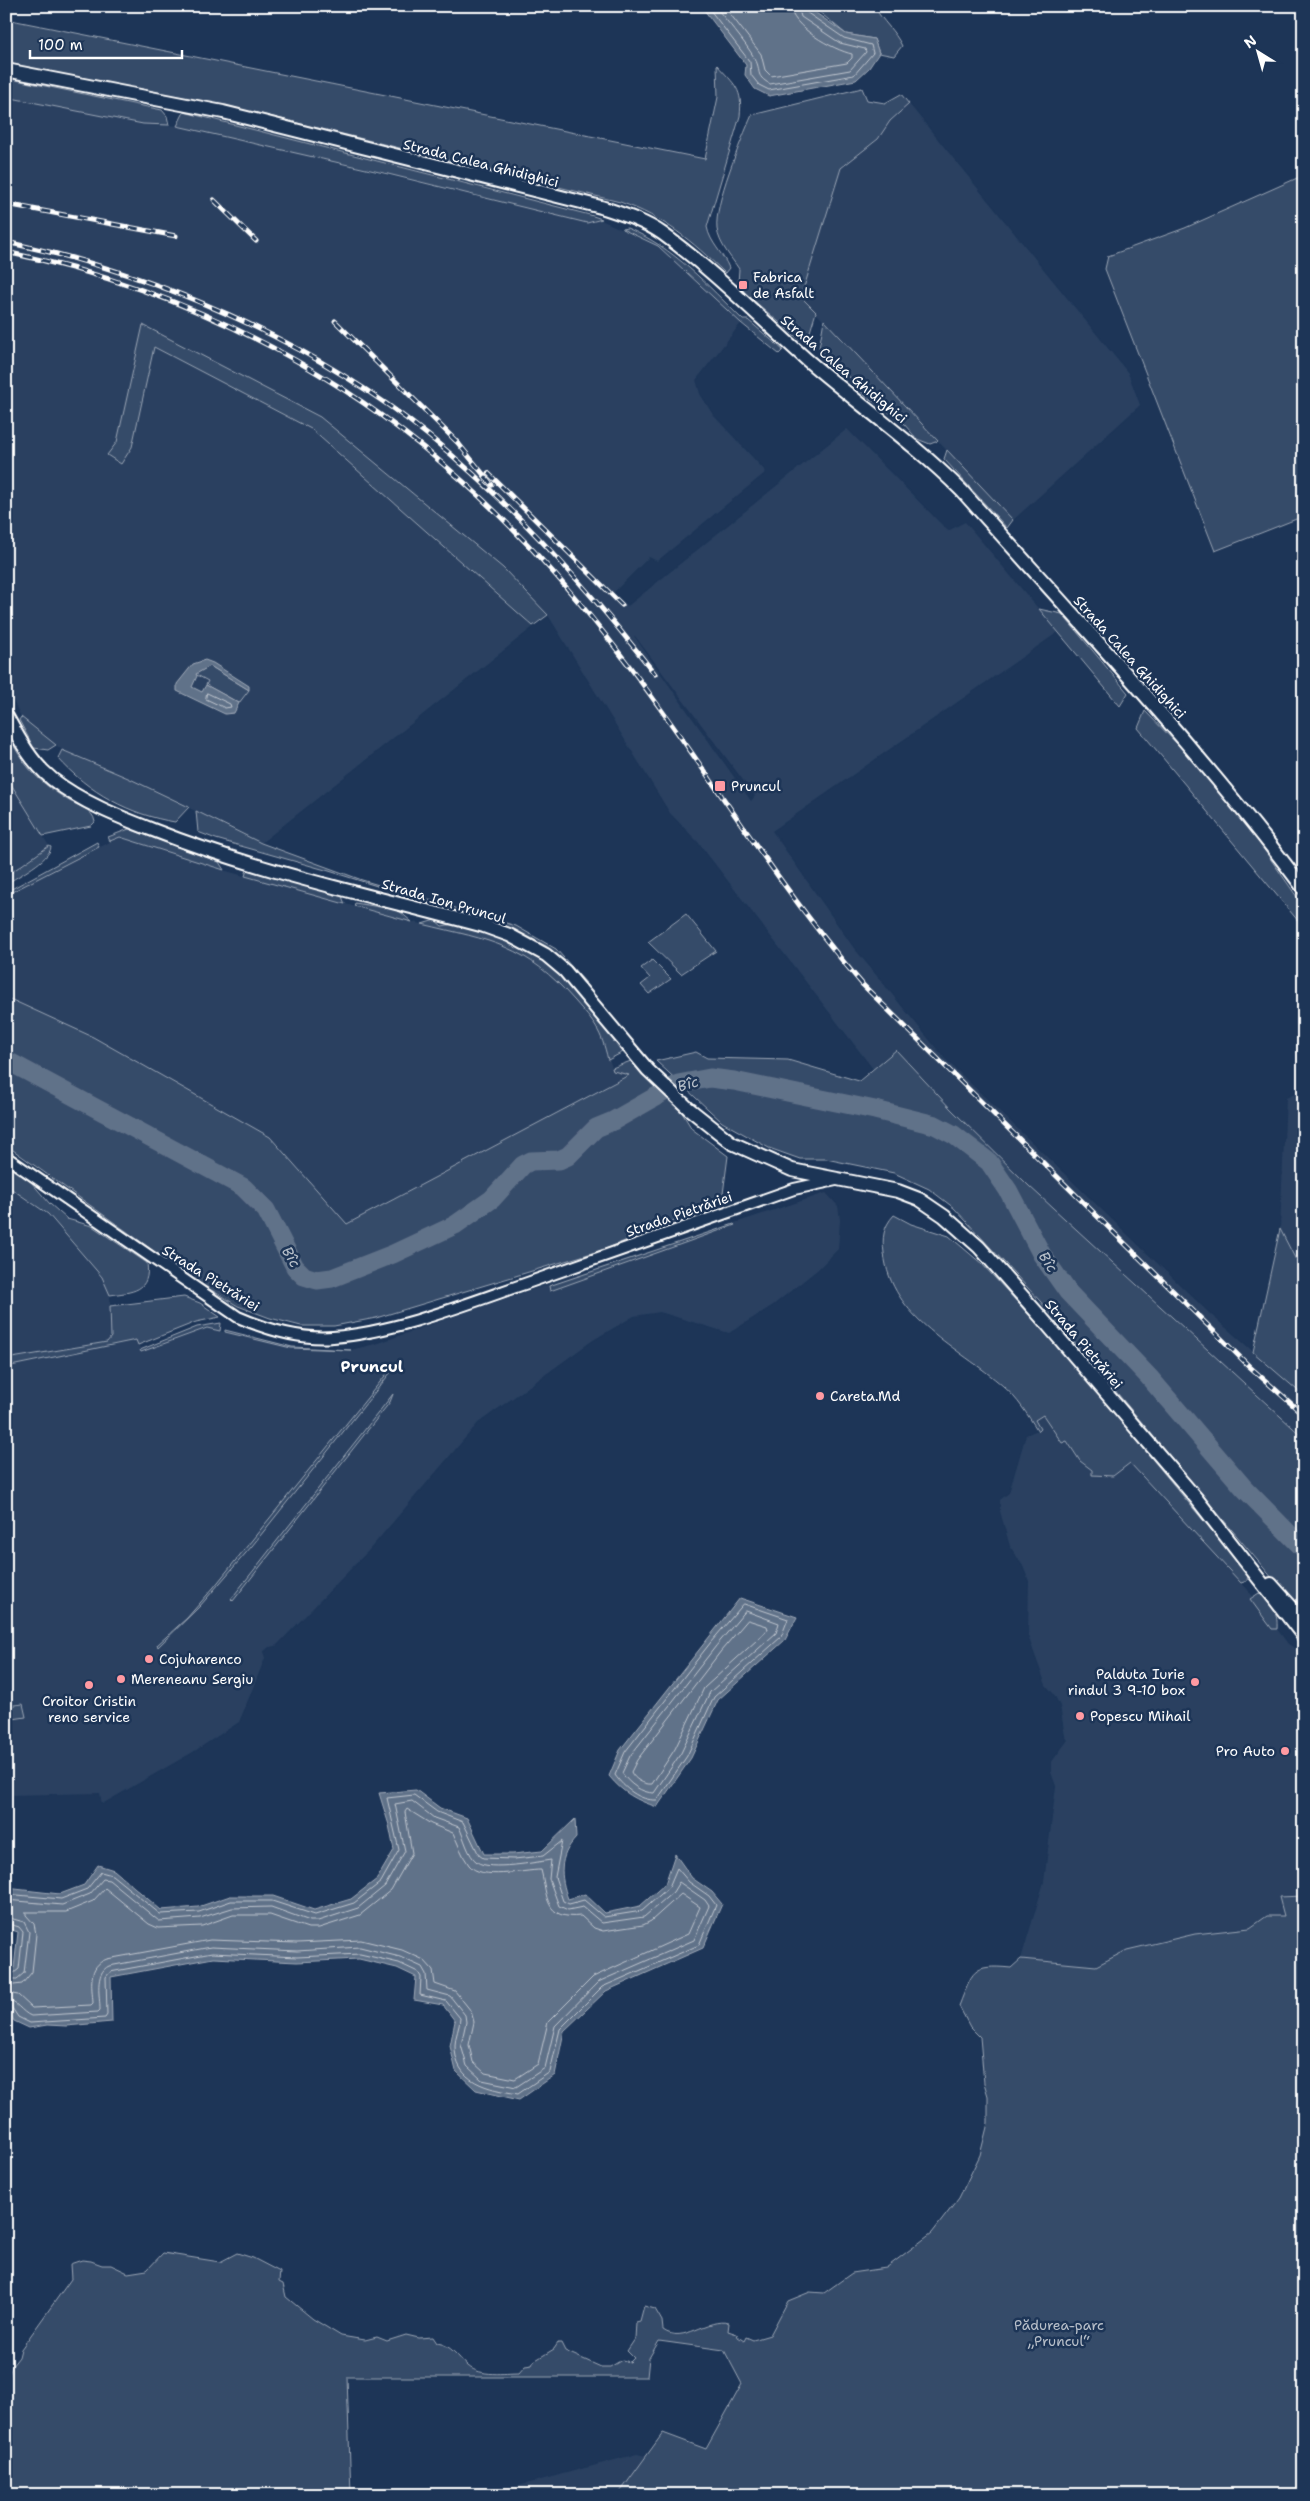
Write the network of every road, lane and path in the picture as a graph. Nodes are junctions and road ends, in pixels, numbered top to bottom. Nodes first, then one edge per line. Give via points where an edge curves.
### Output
1 (6, 70) edge
2 (6, 715) edge
3 (1304, 889) edge
4 (6, 1157) edge
5 (839, 1179) junction
6 (1254, 1571) junction
7 (1304, 1622) edge
8 (1304, 1637) edge

1 - 3 street, Strada Calea Ghidighici via 223,112 601,207 662,234 959,489 1204,763
2 - 5 street, Strada Ion Pruncul via 38,766 64,788 123,818 198,848 484,926 526,943 565,971 648,1070 732,1143 792,1170
4 - 5 street, Strada Pietrăriei via 238,1317 277,1332 332,1338 452,1308 794,1189
5 - 6 street, Strada Pietrăriei via 919,1199 979,1247 1196,1498
6 - 7 street, Strada Pietrăriei via 1279,1591
6 - 8 street, Strada Pietrăriei

